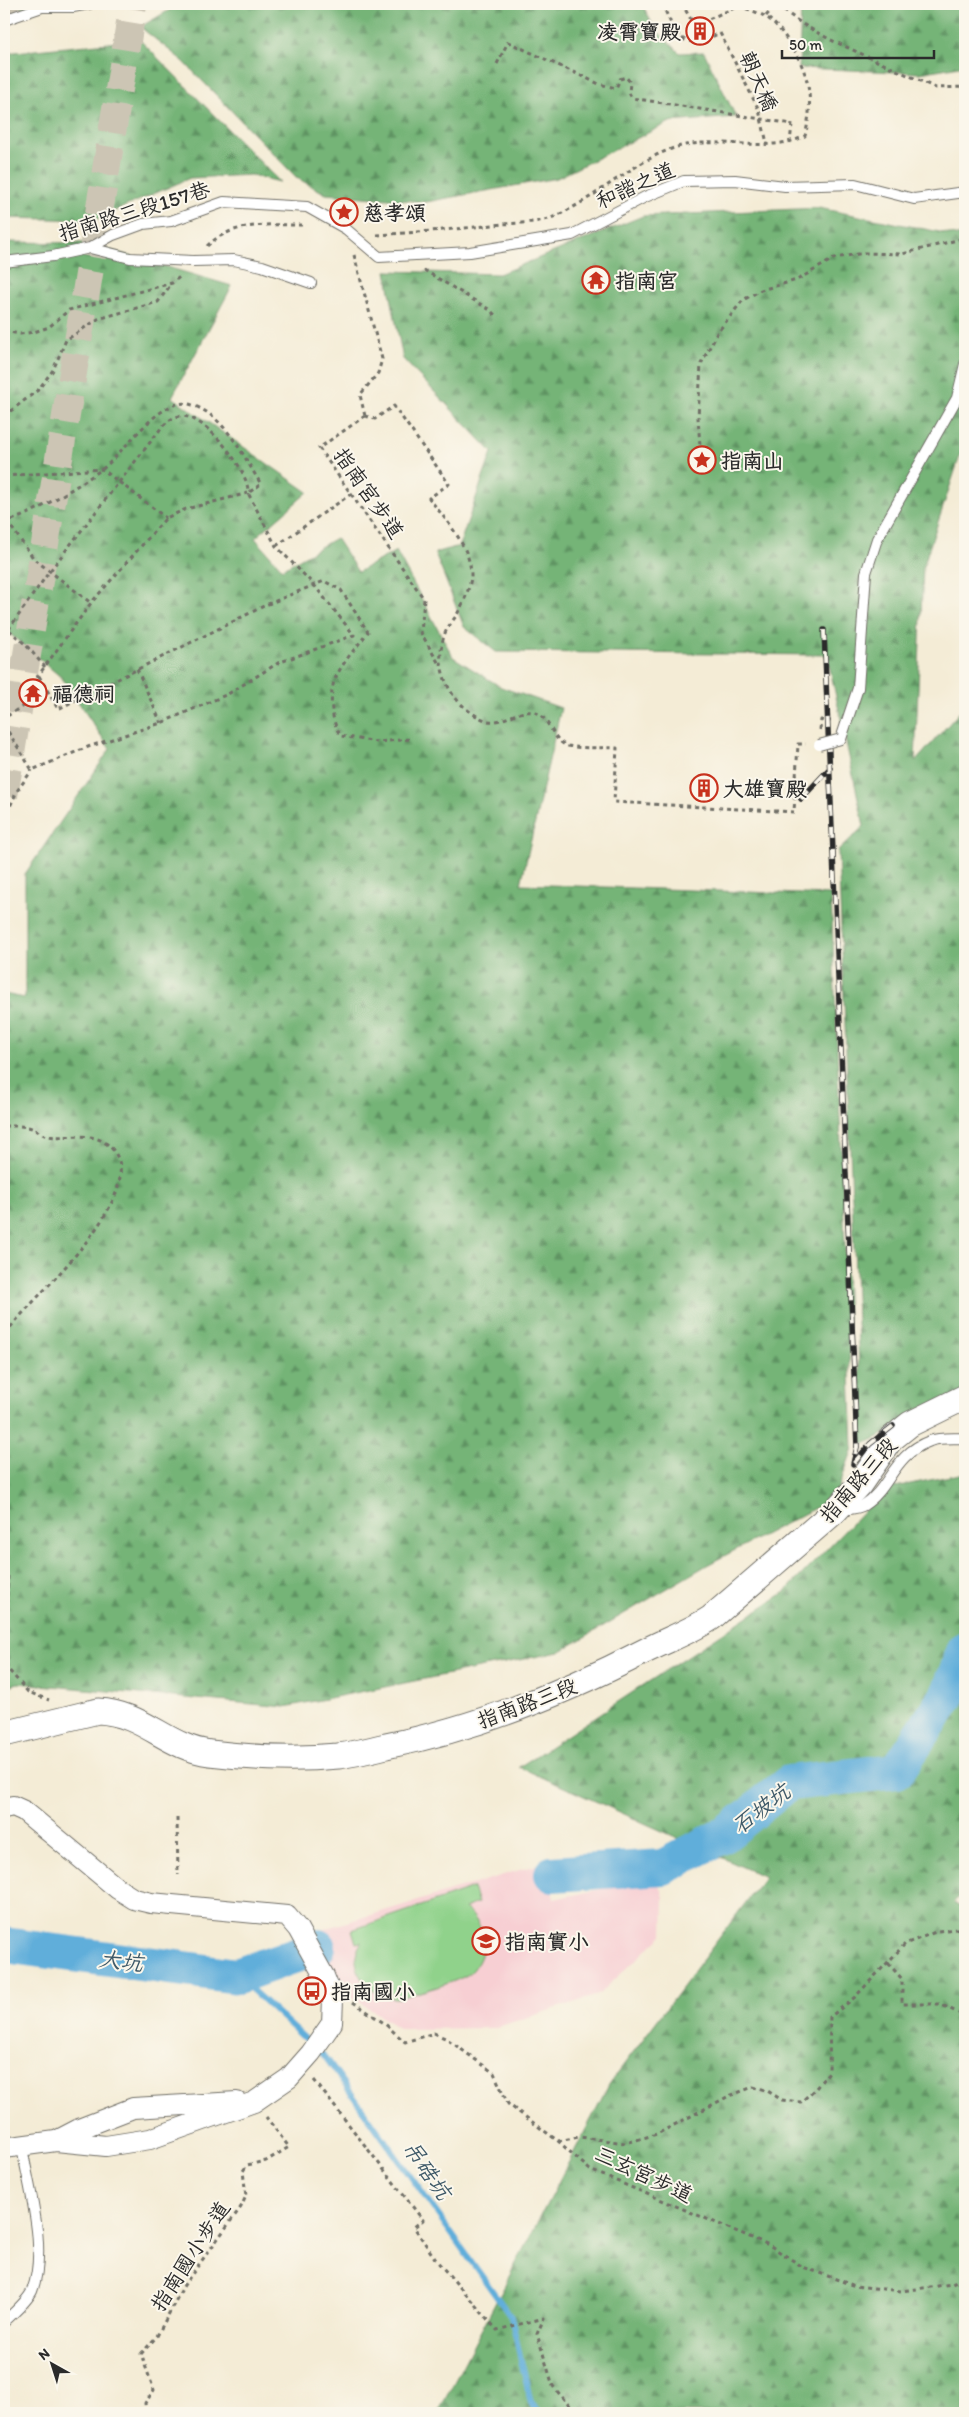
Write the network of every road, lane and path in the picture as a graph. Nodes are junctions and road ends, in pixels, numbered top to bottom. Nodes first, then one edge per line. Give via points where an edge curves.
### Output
1 (88, 4) edge
2 (662, 4) edge
3 (682, 4) edge
4 (766, 16) junction
5 (4, 20) edge
6 (496, 64) dead end
7 (965, 87) edge
8 (767, 143) junction
9 (790, 143) junction
10 (965, 192) edge
11 (307, 207) junction
12 (965, 238) edge
13 (357, 239) junction
14 (90, 248) junction
15 (400, 256) junction
16 (192, 261) junction
17 (4, 262) edge
18 (172, 283) junction
19 (311, 283) dead end
20 (494, 315) dead end
21 (4, 330) edge
22 (965, 364) edge
23 (4, 416) edge
24 (365, 416) junction
25 (701, 460) dead end
26 (102, 469) junction
27 (4, 476) edge
28 (118, 483) junction
29 (248, 493) junction
30 (351, 494) junction
31 (166, 518) junction
32 (5, 521) edge
33 (276, 546) junction
34 (49, 572) junction
35 (314, 585) junction
36 (91, 603) junction
37 (9, 630) junction
38 (4, 636) edge
39 (440, 664) junction
40 (45, 666) junction
41 (137, 669) junction
42 (39, 676) junction
43 (4, 718) edge
44 (847, 722) junction
45 (161, 723) junction
46 (4, 725) edge
47 (412, 739) dead end
48 (819, 745) junction
49 (32, 770) junction
50 (4, 820) edge
51 (4, 1126) edge
52 (4, 1336) edge
53 (965, 1397) edge
54 (965, 1438) edge
55 (836, 1511) junction
56 (4, 1570) edge
57 (53, 1702) dead end
58 (4, 1734) edge
59 (4, 1808) edge
60 (177, 1818) dead end
61 (178, 1875) dead end
62 (965, 1928) edge
63 (888, 1963) junction
64 (327, 1985) junction
65 (965, 2016) edge
66 (306, 2059) junction
67 (254, 2102) junction
68 (282, 2135) dead end
69 (56, 2141) junction
70 (558, 2141) junction
71 (13, 2148) edge
72 (965, 2278) edge
73 (4, 2322) edge
74 (146, 2413) edge
75 (575, 2413) edge

1 - 5 lane via 42,7
2 - 8 path, 朝天橋, bridge via 678,36 686,41 703,41 720,33 759,110
3 - 4 path via 693,23 739,6
4 - 7 path via 776,5 829,39 936,88
4 - 9 path via 797,54 809,83 811,112 805,136
6 - 9 path via 508,42 599,84 616,88 620,79 626,77 632,98 792,124
8 - 9 path
8 - 13 path via 698,142 679,146 546,220
10 - 15 lane, 和諧之道 via 914,199 854,184 785,186 735,180 684,181 645,197 572,235 470,252
11 - 13 lane, 指南路三段157巷
11 - 14 lane, 指南路三段157巷 via 224,202 171,221 144,224 113,235
11 - 16 path via 302,225 252,225 211,243
12 - 25 path via 902,254 864,253 835,258 797,280 761,290 743,300 717,333 701,364 698,418
13 - 15 lane, 和諧之道 via 379,257
13 - 24 path via 352,249 382,359 378,373 360,395
14 - 16 lane via 130,258
14 - 17 lane, 指南路三段157巷
15 - 20 path
16 - 18 path
16 - 19 lane via 234,260
18 - 21 path via 69,310 49,326 34,332 20,334
18 - 23 path via 158,302 98,319 66,340 53,370 38,390
22 - 44 lane via 956,398 877,539 866,573 858,688
24 - 30 path, 指南宮步道 via 319,448
24 - 39 path, 指南宮步道 via 375,419 394,406 449,484 430,498 468,554 471,579 458,614 444,635
26 - 27 path
26 - 28 path
26 - 29 path via 149,422 171,406 188,404 208,413 226,429 261,484
26 - 32 path via 48,503
28 - 29 path via 162,427 170,419 182,416 198,420 221,442 249,484
28 - 31 path
28 - 34 path
29 - 31 path via 186,509
29 - 33 path
30 - 33 path
30 - 39 path, 指南宮步道 via 424,599 421,633
31 - 36 path
32 - 34 path
33 - 35 path
34 - 36 path
34 - 37 path
35 - 41 path via 268,604
35 - 45 path via 354,635 278,663 228,694
35 - 47 path via 324,580 341,590 368,632 335,679 331,711 336,730 341,736 377,742
36 - 40 path
37 - 38 path
37 - 40 path
39 - 48 path, 指南宮步道 via 446,686 466,708 485,720 533,712 542,716 566,745 617,748 614,802 794,812 798,744
40 - 42 path
41 - 42 path via 58,709
41 - 45 path
42 - 43 path via 24,695 29,702
44 - 48 lane, bridge via 841,739
44 - 48 path via 821,720
45 - 49 path
46 - 49 path
49 - 50 path via 17,791
51 - 52 path via 32,1128 46,1136 85,1136 106,1144 115,1155 121,1173 115,1194 97,1226 71,1262
53 - 55 street, 指南路三段 via 910,1424 890,1440 859,1485
54 - 55 lane via 932,1440 914,1448 895,1467 875,1497 862,1507
55 - 58 street, 指南路三段 via 712,1618 694,1629 524,1707 426,1738 339,1756 297,1758 208,1753 186,1748 129,1716 98,1711
56 - 57 path via 8,1573 7,1668 28,1692
59 - 64 street via 13,1806 24,1811 134,1899 287,1916 298,1928
60 - 61 path
62 - 63 path via 938,1931 905,1944
63 - 65 path via 902,1979 902,2004 940,2004
63 - 70 path via 830,2017 828,2072 801,2102 782,2100 754,2087 729,2096 657,2134 626,2144 579,2137
64 - 66 street via 333,1999 332,2023
64 - 70 path, 三玄宮步道 via 384,2023 405,2042 434,2033 447,2039 494,2073 508,2104
66 - 67 street via 289,2078
66 - 75 path via 423,2220 414,2227 436,2260 497,2330 544,2318 537,2334 553,2386
67 - 69 street via 133,2108
67 - 69 street via 150,2139 106,2146
68 - 74 path, 指南國小步道 via 290,2147 266,2161 247,2165 243,2171 246,2196 241,2207 184,2285 157,2336 141,2354 154,2390 145,2404
69 - 71 street
70 - 72 path, 三玄宮步道 via 590,2170 769,2245 804,2267 855,2286 902,2291 952,2284
71 - 73 lane via 38,2241 38,2268 31,2293

